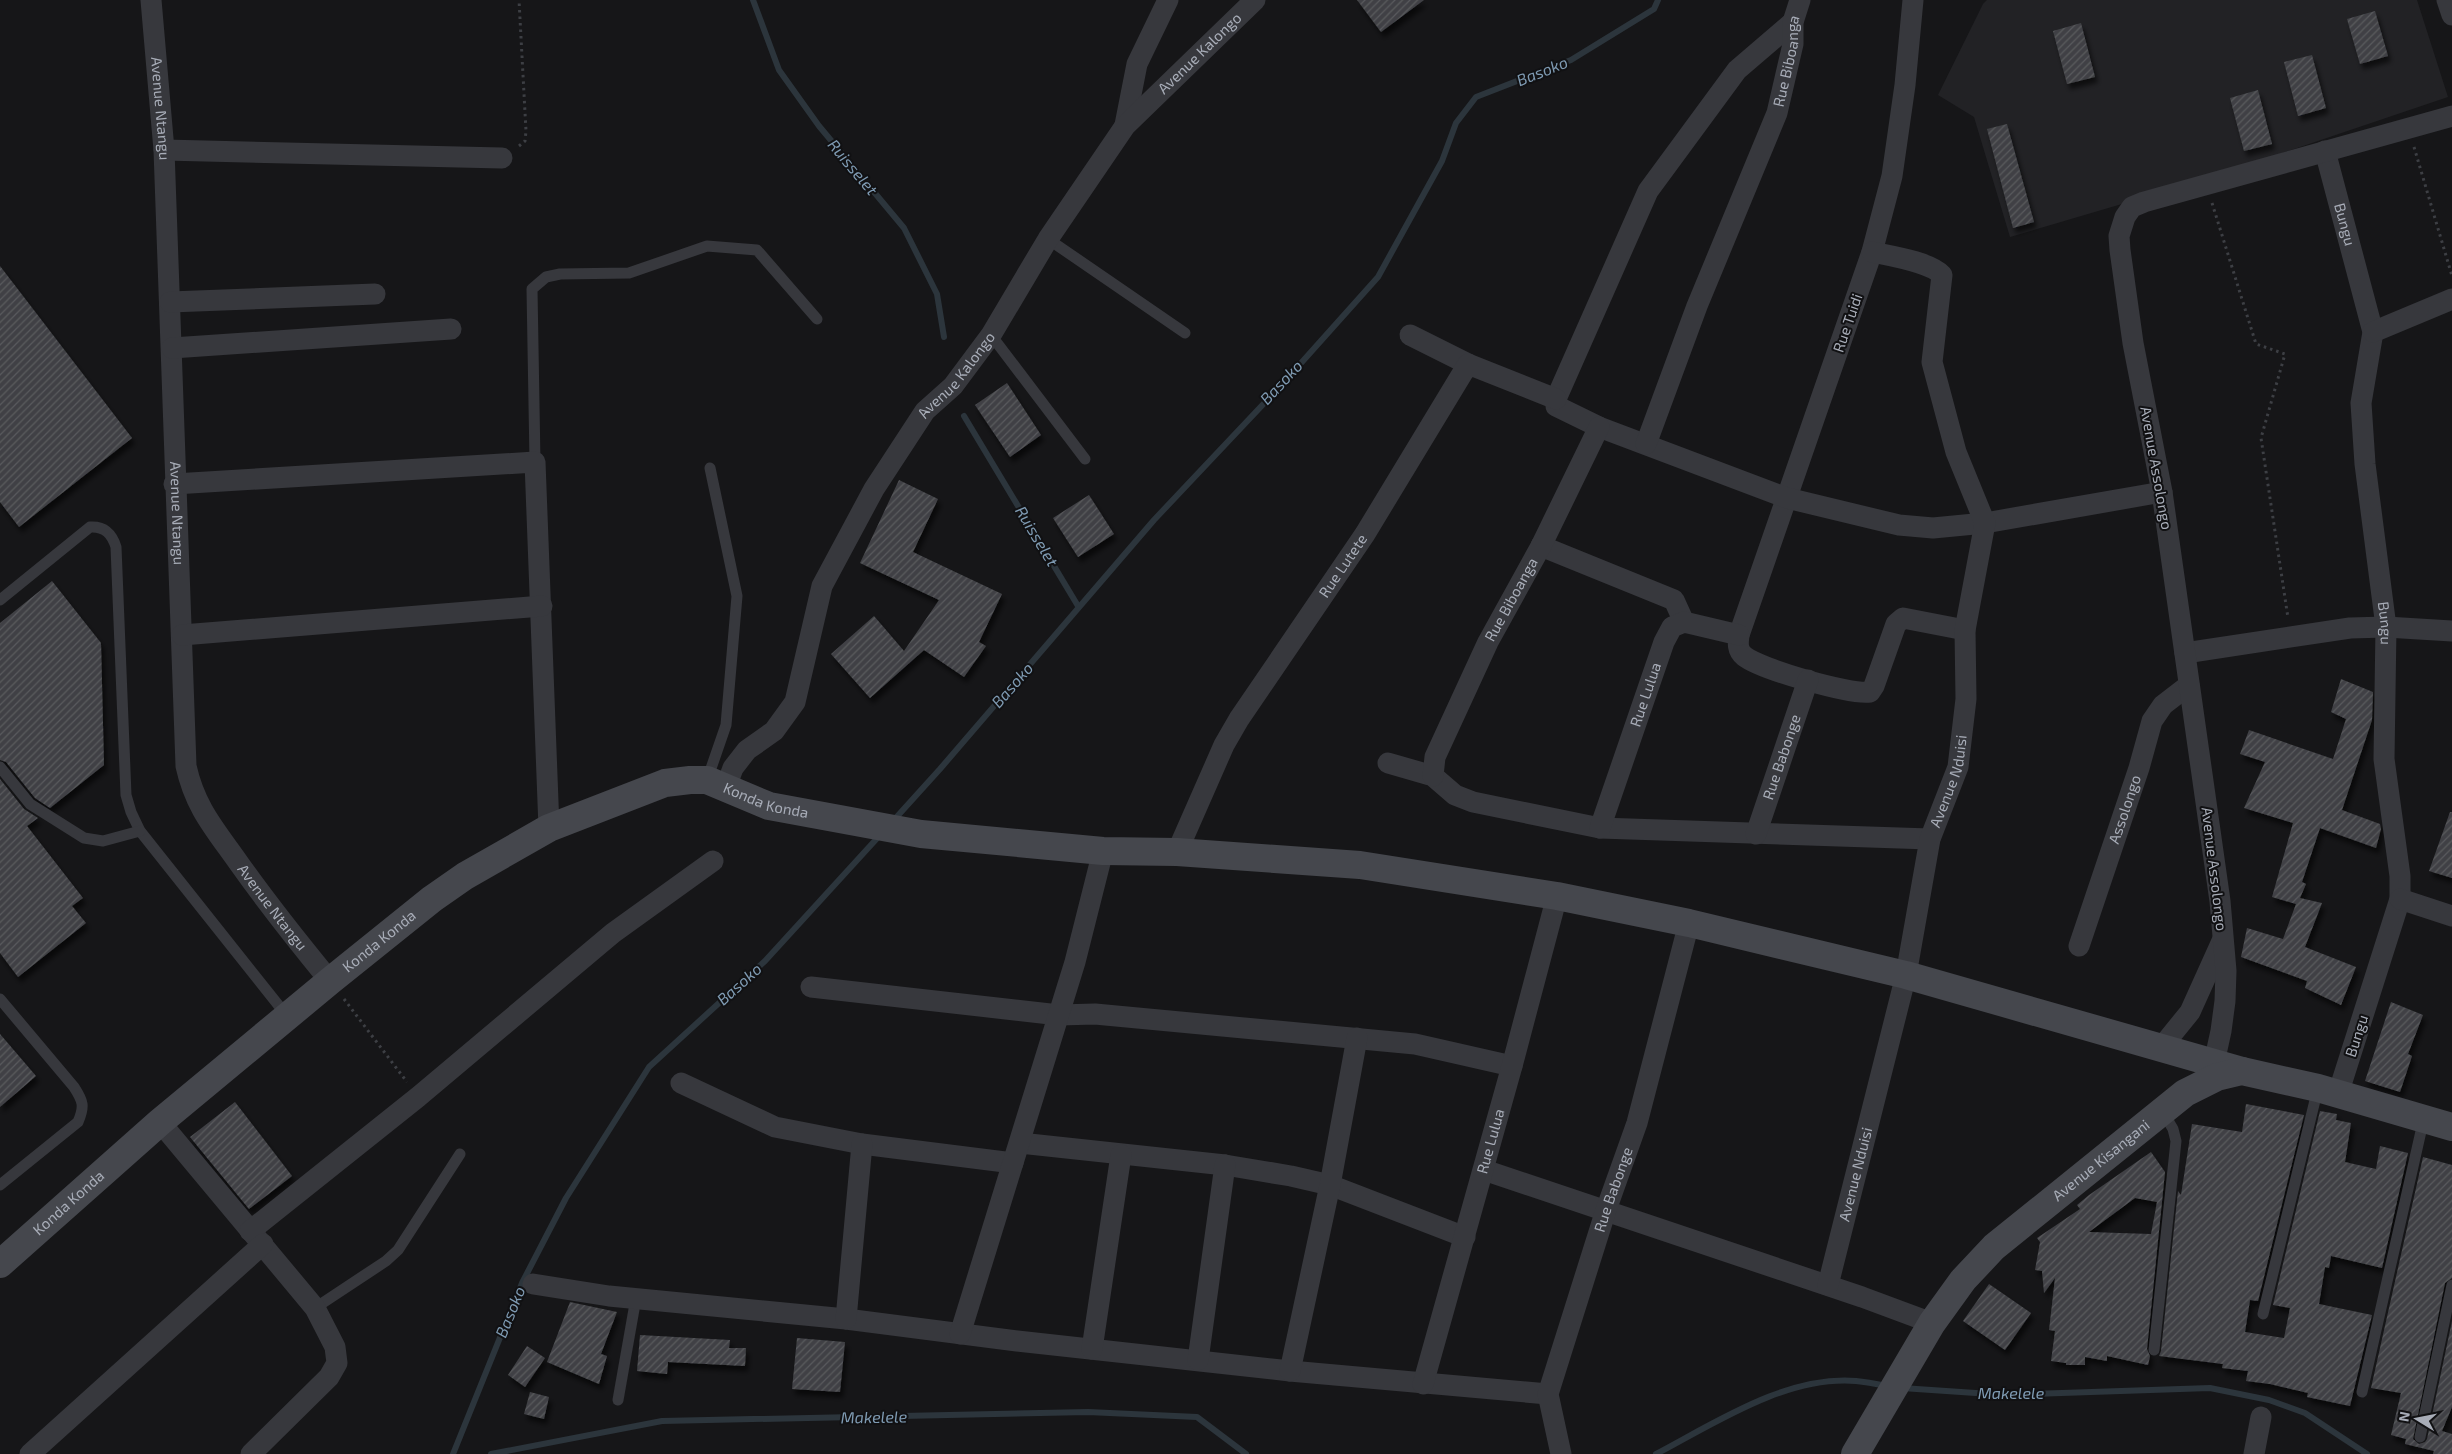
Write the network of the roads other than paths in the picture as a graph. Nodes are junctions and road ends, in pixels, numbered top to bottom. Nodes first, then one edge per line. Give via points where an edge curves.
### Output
1 (151, 0) edge
2 (1168, 0) edge
3 (1255, 0) edge
4 (1800, 0) edge
5 (1913, 0) edge
6 (2447, 0) edge
7 (2452, 15) edge
8 (1793, 22) junction
9 (2452, 116) edge
10 (1124, 126) junction
11 (164, 150) junction
12 (2325, 151) junction
13 (502, 158) road end
14 (1048, 239) junction
15 (1872, 252) junction
16 (375, 294) dead end
17 (2452, 298) edge
18 (170, 302) junction
19 (816, 319) dead end
20 (451, 329) dead end
21 (1185, 332) dead end
22 (2374, 332) junction
23 (1410, 335) dead end
24 (991, 336) junction
25 (172, 348) junction
26 (1468, 364) junction
27 (1556, 402) junction
28 (1599, 427) junction
29 (1646, 444) junction
30 (1085, 459) dead end
31 (535, 462) junction
32 (710, 468) dead end
33 (174, 484) junction
34 (2162, 492) junction
35 (1788, 498) junction
36 (1985, 523) junction
37 (1541, 546) junction
38 (0, 600) edge
39 (542, 606) junction
40 (1684, 622) junction
41 (2386, 627) junction
42 (1965, 630) junction
43 (2452, 631) edge
44 (182, 635) junction
45 (1739, 635) junction
46 (2185, 652) junction
47 (1808, 680) junction
48 (2188, 685) junction
49 (1388, 763) dead end
50 (0, 767) edge
51 (1433, 776) junction
52 (716, 783) junction
53 (549, 828) junction
54 (1600, 828) junction
55 (140, 831) junction
56 (1756, 834) junction
57 (1930, 839) junction
58 (1103, 851) junction
59 (1178, 852) junction
60 (713, 861) dead end
61 (1557, 896) junction
62 (2400, 900) junction
63 (2452, 916) edge
64 (1690, 923) junction
65 (2223, 938) junction
66 (2078, 946) dead end
67 (1906, 975) junction
68 (330, 981) junction
69 (811, 987) dead end
70 (0, 999) edge
71 (1059, 1015) junction
72 (287, 1016) junction
73 (1358, 1038) junction
74 (2160, 1049) junction
75 (2214, 1063) junction
76 (1512, 1066) junction
77 (2242, 1071) junction
78 (681, 1083) dead end
79 (2328, 1091) junction
80 (2162, 1110) junction
81 (2424, 1118) junction
82 (160, 1122) junction
83 (2452, 1127) edge
84 (862, 1144) junction
85 (1016, 1153) junction
86 (460, 1154) dead end
87 (1121, 1155) junction
88 (1225, 1165) junction
89 (1484, 1170) junction
90 (0, 1185) edge
91 (1330, 1185) junction
92 (1606, 1210) junction
93 (1464, 1237) junction
94 (257, 1238) junction
95 (0, 1264) edge
96 (533, 1284) dead end
97 (1828, 1285) junction
98 (2452, 1285) edge
99 (636, 1298) junction
100 (315, 1308) junction
101 (2262, 1314) dead end
102 (846, 1319) junction
103 (1932, 1323) junction
104 (960, 1334) junction
105 (1092, 1350) junction
106 (2154, 1350) dead end
107 (1198, 1360) junction
108 (1290, 1371) junction
109 (1423, 1384) junction
110 (2362, 1392) dead end
111 (1548, 1394) junction
112 (618, 1400) dead end
113 (2261, 1418) dead end
114 (2420, 1437) dead end
115 (30, 1454) edge
116 (250, 1454) edge
117 (1561, 1454) edge
118 (1855, 1454) edge
119 (2254, 1454) edge

1 - 11 street, Avenue Ntangu
2 - 10 street via 1138,64
3 - 10 street, Avenue Kalongo
4 - 8 street
5 - 15 street, Rue Tuidi via 1892,176
6 - 7 street
8 - 27 street, Rue Biboanga via 1737,70 1648,191
8 - 29 street, Rue Biboanga via 1793,44 1777,113
9 - 12 street, Avenue Assolongo
10 - 14 street, Avenue Kalongo
11 - 13 street
11 - 18 street, Avenue Ntangu
12 - 22 street, Bungu
12 - 34 street, Avenue Assolongo via 2132,207 2121,226 2119,236 2133,343
14 - 21 lane
14 - 24 street, Avenue Kalongo
15 - 35 street, Rue Tuidi
15 - 36 street via 1938,270 1942,275 1932,362 1956,452
16 - 18 street
17 - 22 street
18 - 25 street, Avenue Ntangu
19 - 31 lane via 757,250 707,246 629,273 546,277 532,289
20 - 25 street
22 - 41 street, Bungu via 2361,403 2365,464
23 - 26 street
24 - 30 lane
24 - 52 street, Avenue Kalongo via 953,386 925,411 874,489 822,586 795,702 774,731 747,750
25 - 33 street, Avenue Ntangu
26 - 27 street
26 - 59 street, Rue Lutete via 1365,534 1239,719
27 - 28 street
28 - 29 street
28 - 37 street, Rue Biboanga
29 - 35 street
31 - 33 street
31 - 39 street
32 - 52 lane via 737,596 726,725
33 - 44 street, Avenue Ntangu
34 - 36 street
34 - 46 street, Avenue Assolongo
35 - 36 street via 1917,527
35 - 45 street, Rue Tuidi
36 - 42 street, Avenue Nduisi
37 - 40 street via 1674,600
37 - 51 street, Rue Biboanga via 1488,642 1435,757
38 - 55 lane via 90,527 97,526 113,538 116,547 126,795
39 - 44 street
39 - 53 street
40 - 45 street
40 - 54 street, Rue Lulua via 1672,627 1664,642
41 - 43 street
41 - 46 street via 2350,628
41 - 62 street, Bungu via 2384,759 2399,868
42 - 47 street via 1903,618 1896,624 1870,692 1861,693
42 - 57 street, Avenue Nduisi via 1966,699 1958,767
44 - 68 street, Avenue Ntangu via 186,766 191,790 269,905
45 - 47 street via 1738,647 1743,656
46 - 48 street, Avenue Assolongo
47 - 56 street, Rue Babonge
48 - 65 street, Avenue Assolongo
48 - 66 street, Assolongo via 2163,706 2152,721 2140,768
49 - 51 street
50 - 55 lane via 30,804 84,838 103,841
51 - 54 street via 1455,795 1473,802
52 - 53 street, Konda Konda via 664,783
52 - 58 street, Konda Konda via 769,806 921,834
53 - 68 street, Konda Konda via 439,894
54 - 56 street
55 - 72 lane
56 - 57 street
57 - 67 street, Avenue Nduisi
58 - 59 street, Konda Konda
58 - 71 street
59 - 61 street, Konda Konda via 1360,865
60 - 94 street via 613,933
61 - 64 street, Konda Konda
61 - 76 street, Rue Lulua
62 - 63 street
62 - 79 street, Bungu
64 - 67 street, Konda Konda
64 - 92 street, Rue Babonge via 1637,1122
65 - 74 street via 2190,1012
65 - 75 street, Avenue Assolongo via 2225,1001
67 - 74 street, Konda Konda
67 - 97 street, Avenue Nduisi
68 - 72 street, Konda Konda
69 - 71 street
70 - 90 lane via 74,1086 84,1110 78,1122
71 - 73 street via 1095,1014
71 - 85 street
72 - 82 street, Konda Konda
73 - 76 street via 1434,1047
73 - 91 street
74 - 75 street, Konda Konda
75 - 77 street, Konda Konda
76 - 89 street, Rue Lulua
77 - 79 street, Avenue Kisangani
77 - 80 street, Avenue Kisangani via 2204,1082
78 - 84 street via 774,1127
79 - 81 street, Avenue Kisangani
79 - 101 lane
80 - 103 street, Avenue Kisangani via 1994,1247 1963,1280
80 - 106 lane via 2174,1129 2176,1141
81 - 83 street, Avenue Kisangani
81 - 110 lane
82 - 94 street
82 - 95 street, Konda Konda
84 - 85 street
84 - 102 street
85 - 87 street
85 - 104 street
86 - 100 lane via 398,1250
87 - 88 street
87 - 105 street
88 - 91 street
88 - 107 street
89 - 92 street
89 - 93 street, Rue Lulua
91 - 93 street
91 - 108 street
92 - 97 street
92 - 111 street, Rue Babonge
93 - 109 street, Rue Lulua
94 - 100 street
94 - 115 street
96 - 99 street
97 - 103 street
98 - 114 lane
99 - 102 street
99 - 112 lane
100 - 116 street via 335,1347 337,1363 329,1377
102 - 104 street
103 - 118 street, Avenue Kisangani
104 - 105 street
105 - 107 street
107 - 108 street
108 - 109 street
109 - 111 street
111 - 117 street, Rue Babonge
113 - 119 street

